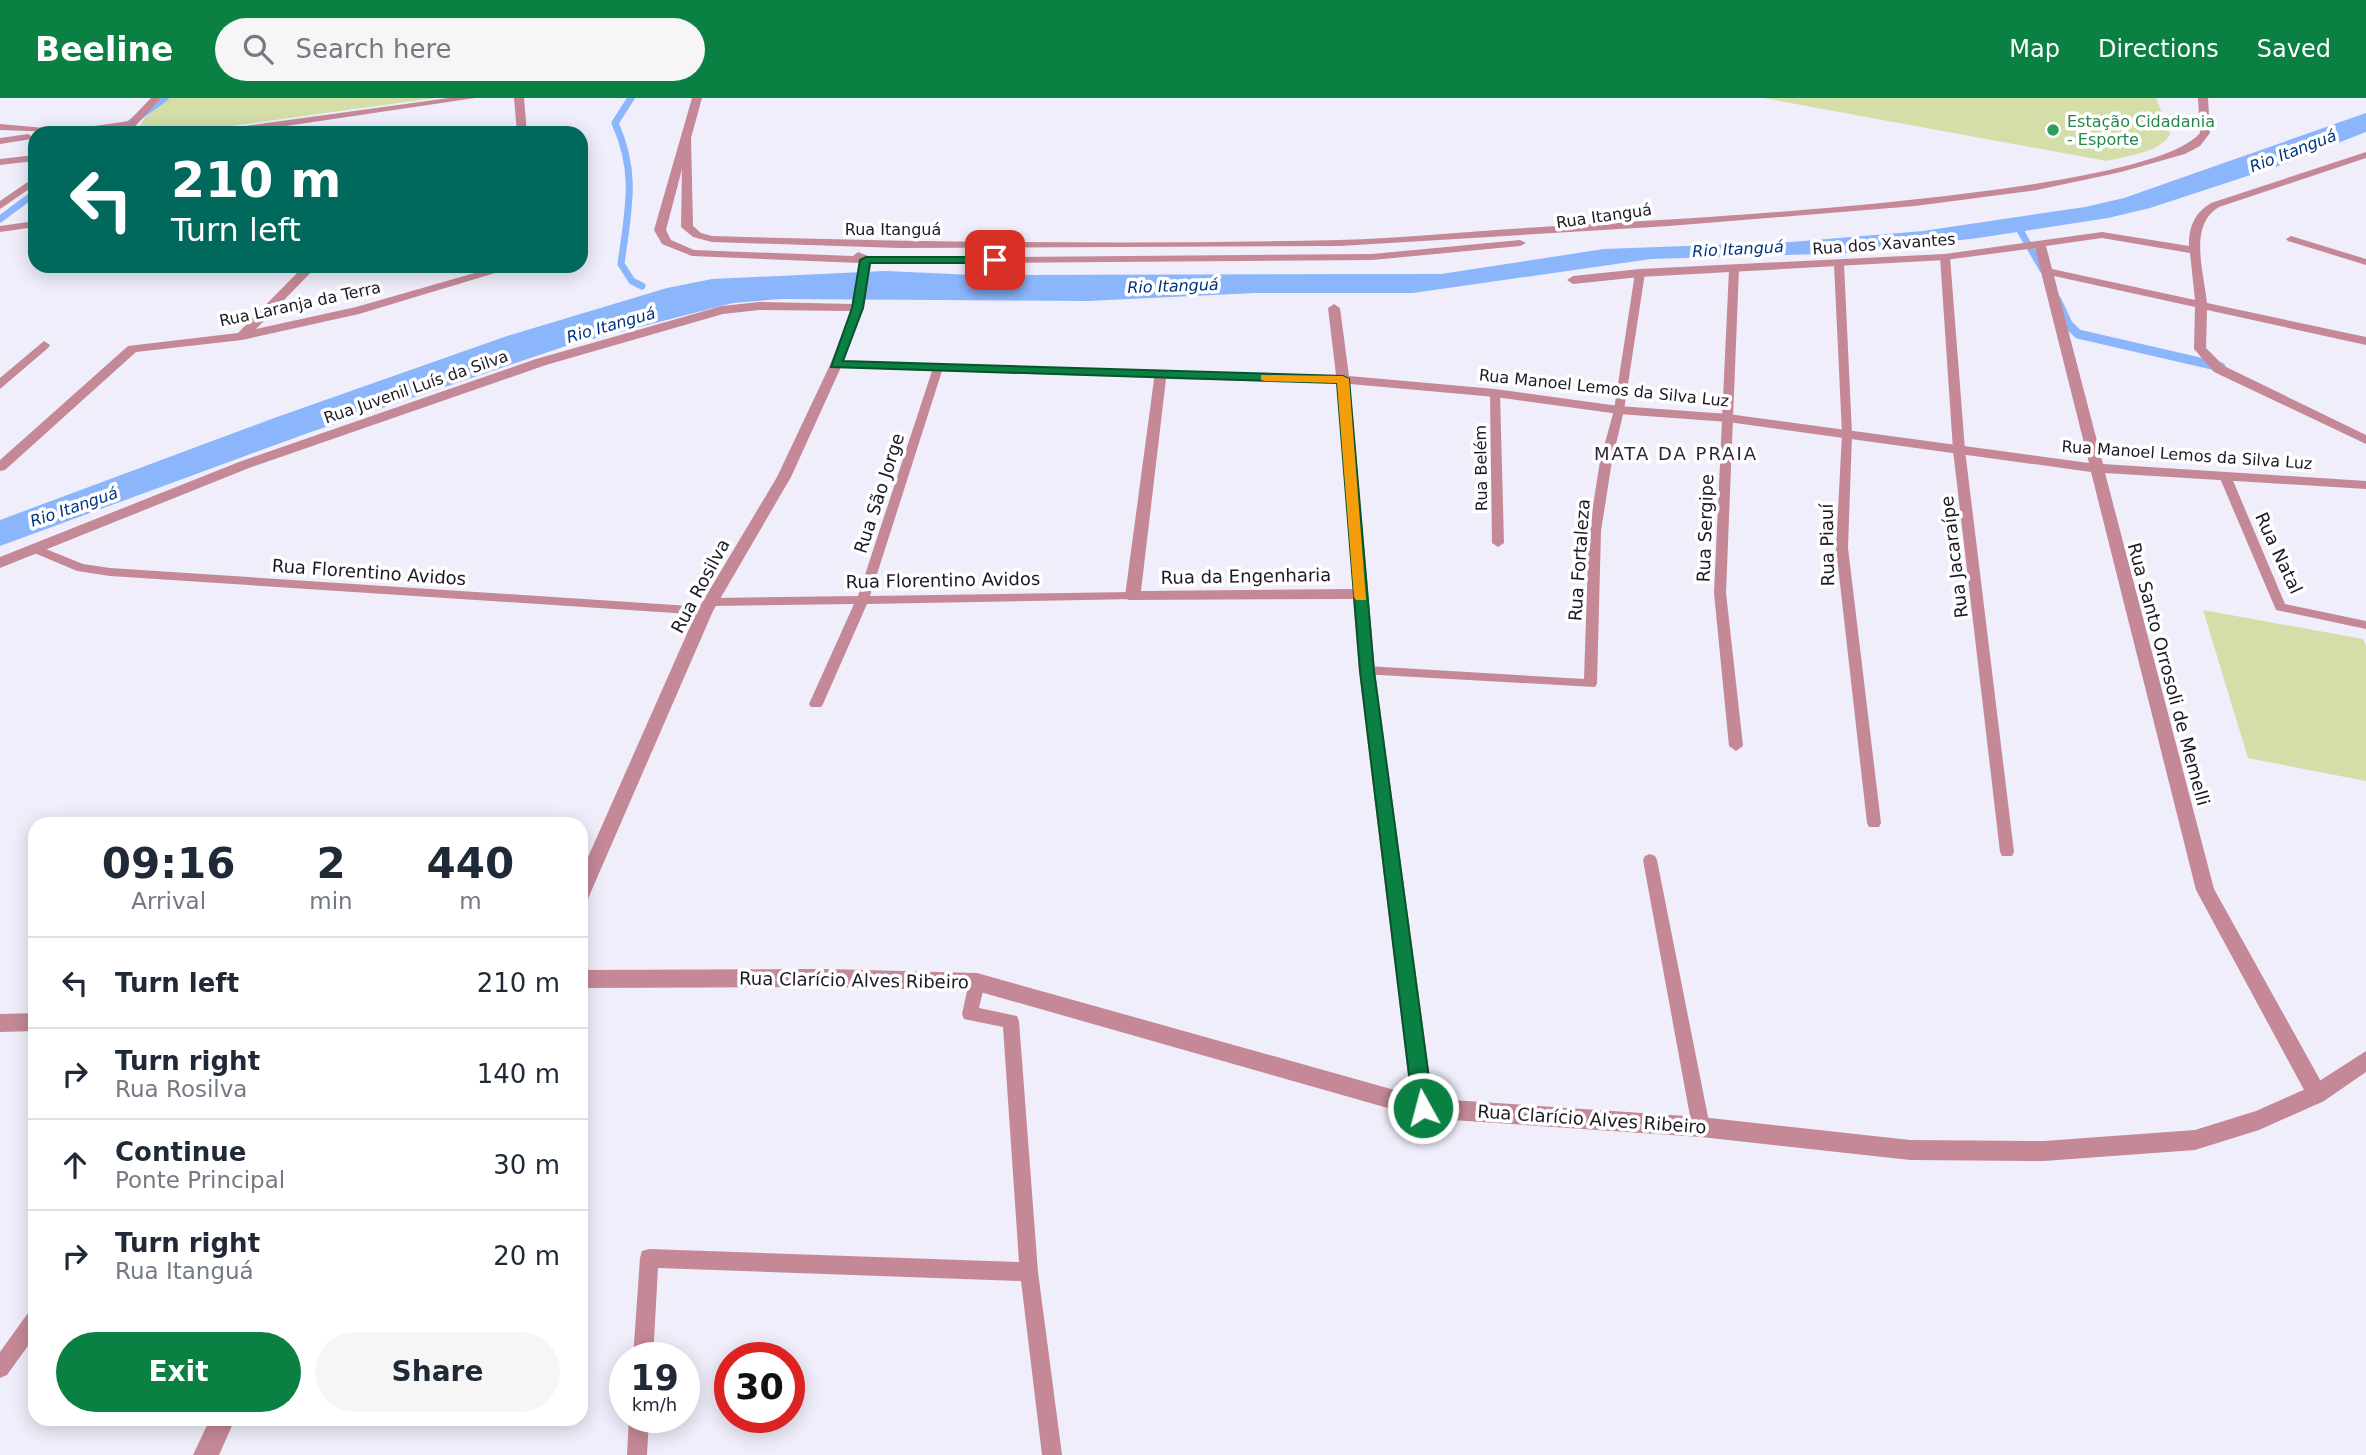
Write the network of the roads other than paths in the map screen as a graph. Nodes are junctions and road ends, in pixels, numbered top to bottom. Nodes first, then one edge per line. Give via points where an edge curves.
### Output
1 (156, 98) edge
2 (470, 98) edge
3 (519, 98) edge
4 (697, 98) edge
5 (2203, 98) edge
6 (128, 126) edge
7 (267, 126) edge
8 (521, 126) edge
9 (0, 127) edge
10 (28, 129) edge
11 (28, 137) edge
12 (688, 140) junction
13 (0, 141) edge
14 (2366, 155) edge
15 (28, 159) edge
16 (0, 162) edge
17 (28, 185) edge
18 (0, 206) edge
19 (1669, 223) junction
20 (28, 225) edge
21 (0, 229) edge
22 (2291, 239) dead end
23 (2039, 242) junction
24 (844, 245) junction
25 (2196, 251) junction
26 (1945, 257) junction
27 (2366, 262) edge
28 (1839, 264) junction
29 (866, 266) junction
30 (1734, 269) junction
31 (2046, 271) junction
32 (305, 273) edge
33 (488, 273) edge
34 (1640, 273) junction
35 (1573, 280) dead end
36 (2200, 303) junction
37 (858, 304) junction
38 (1334, 308) dead end
39 (242, 335) junction
40 (2366, 341) edge
41 (44, 345) dead end
42 (835, 365) junction
43 (938, 368) junction
44 (1160, 376) junction
45 (1343, 379) junction
46 (0, 385) edge
47 (1496, 393) junction
48 (1619, 410) junction
49 (1728, 418) junction
50 (1847, 434) junction
51 (2366, 440) edge
52 (1959, 450) junction
53 (0, 467) edge
54 (2095, 468) junction
55 (2225, 476) junction
56 (2366, 485) edge
57 (1498, 543) dead end
58 (36, 549) junction
59 (0, 553) edge
60 (0, 563) edge
61 (1360, 594) junction
62 (1133, 596) junction
63 (863, 598) junction
64 (708, 606) junction
65 (2366, 625) edge
66 (1367, 671) junction
67 (816, 704) dead end
68 (1736, 746) dead end
69 (1874, 823) dead end
70 (2007, 852) dead end
71 (1650, 860) dead end
72 (588, 878) edge
73 (588, 979) edge
74 (977, 982) junction
75 (28, 1022) edge
76 (0, 1023) edge
77 (2366, 1060) edge
78 (2317, 1094) junction
79 (1423, 1108) junction
80 (1701, 1127) junction
81 (1029, 1272) junction
82 (28, 1330) edge
83 (644, 1342) edge
84 (0, 1368) edge
85 (220, 1426) edge
86 (638, 1433) edge
87 (206, 1455) edge
88 (637, 1455) edge
89 (1052, 1455) edge

1 - 6 street
2 - 7 street
3 - 8 street
4 - 12 street, Rua Itanguá
5 - 19 street via 2205,133 2196,144 2107,172 1947,200
9 - 10 street
11 - 13 street
12 - 24 street, Rua Itanguá via 686,221 690,231 712,239
12 - 29 street, Rua Itanguá via 660,230 673,247 703,254
14 - 25 street via 2214,205 2198,222
15 - 16 street
17 - 18 street
19 - 24 street, Rua Itanguá via 1365,243
19 - 29 street, Rua Itanguá via 1372,257
20 - 21 street
22 - 27 lane
23 - 25 street, Rua dos Xavantes via 2102,234
23 - 26 street, Rua dos Xavantes
23 - 31 street, Rua Santo Orrosoli de Memelli
24 - 29 street
25 - 36 street
26 - 28 street, Rua dos Xavantes
26 - 52 lane, Rua Jacaraípe
28 - 30 street, Rua dos Xavantes
28 - 50 lane, Rua Piauí
29 - 37 street, Rua Rosilva
30 - 34 street, Rua dos Xavantes
30 - 49 lane, Rua Sergipe
31 - 36 street
31 - 54 street, Rua Santo Orrosoli de Memelli
32 - 39 street
33 - 39 street, Rua Laranja da Terra via 359,310
34 - 35 street, Rua dos Xavantes
34 - 48 lane, Rua Fortaleza
36 - 40 street
36 - 51 street via 2200,349 2211,364
37 - 42 street, Rua Rosilva
37 - 58 street, Rua Juvenil Luís da Silva via 741,307 541,362 244,465
38 - 45 street
39 - 53 street, Rua Laranja da Terra via 132,349
41 - 46 street
42 - 43 lane, Rua Manoel Lemos da Silva Luz
42 - 64 street, Rua Rosilva via 784,477
43 - 44 lane, Rua Manoel Lemos da Silva Luz
43 - 63 lane, Rua São Jorge
44 - 45 street, Rua Manoel Lemos da Silva Luz
44 - 62 street
45 - 47 street, Rua Manoel Lemos da Silva Luz
45 - 61 street
47 - 48 street, Rua Manoel Lemos da Silva Luz
47 - 57 lane, Rua Belém
48 - 49 street, Rua Manoel Lemos da Silva Luz
48 - 66 lane, Rua Fortaleza via 1595,531 1590,684
49 - 50 street, Rua Manoel Lemos da Silva Luz
49 - 68 lane, Rua Sergipe via 1720,593
50 - 52 street, Rua Manoel Lemos da Silva Luz
50 - 69 lane, Rua Piauí via 1842,548
52 - 54 street, Rua Manoel Lemos da Silva Luz
52 - 70 lane, Rua Jacaraípe
54 - 55 street, Rua Manoel Lemos da Silva Luz
54 - 78 street, Rua Santo Orrosoli de Memelli via 2205,890
55 - 56 street, Rua Manoel Lemos da Silva Luz
55 - 65 lane, Rua Natal via 2280,607
58 - 59 street
58 - 60 street, Rua Juvenil Luís da Silva
58 - 64 lane, Rua Florentino Avidos via 80,568 110,572
61 - 62 street, Rua da Engenharia
61 - 66 street
62 - 63 lane, Rua Florentino Avidos
63 - 64 lane, Rua Florentino Avidos
63 - 67 lane, Rua São Jorge
64 - 72 street, Rua Rosilva
66 - 79 street
71 - 80 lane
73 - 74 street, Rua Clarício Alves Ribeiro
74 - 79 street, Rua Clarício Alves Ribeiro
74 - 81 lane via 970,1014 1011,1021
75 - 76 street
77 - 78 street, Rua Clarício Alves Ribeiro
78 - 80 street, Rua Clarício Alves Ribeiro via 2259,1120 2195,1139 2044,1151 1910,1150
79 - 80 street, Rua Clarício Alves Ribeiro
81 - 83 lane via 649,1258
81 - 89 lane
82 - 84 lane
85 - 87 street
86 - 88 lane

